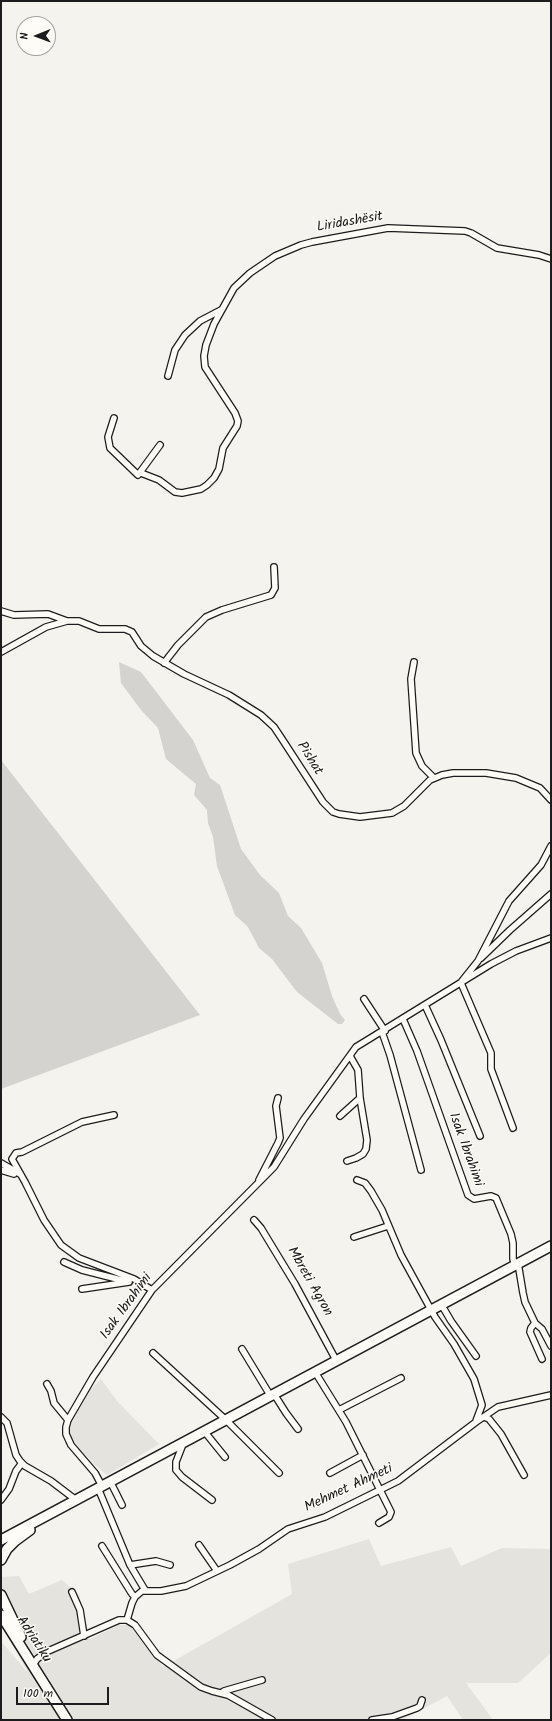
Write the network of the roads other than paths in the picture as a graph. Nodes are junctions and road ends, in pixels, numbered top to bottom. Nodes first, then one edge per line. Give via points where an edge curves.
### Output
1 (551, 259) edge
2 (221, 310) junction
3 (168, 376) dead end
4 (114, 418) dead end
5 (160, 445) dead end
6 (141, 473) junction
7 (274, 567) dead end
8 (1, 611) edge
9 (67, 621) junction
10 (1, 652) edge
11 (414, 662) dead end
12 (164, 663) junction
13 (434, 778) junction
14 (551, 800) edge
15 (551, 846) edge
16 (551, 894) edge
17 (551, 938) edge
18 (478, 961) junction
19 (461, 983) junction
20 (364, 999) dead end
21 (425, 1005) junction
22 (403, 1019) junction
23 (383, 1032) junction
24 (350, 1056) junction
25 (278, 1098) dead end
26 (360, 1098) junction
27 (114, 1115) dead end
28 (340, 1116) dead end
29 (514, 1128) dead end
30 (480, 1136) dead end
31 (347, 1161) dead end
32 (1, 1163) edge
33 (1, 1170) edge
34 (422, 1170) dead end
35 (20, 1174) junction
36 (357, 1180) dead end
37 (254, 1187) junction
38 (254, 1220) dead end
39 (388, 1226) junction
40 (354, 1237) dead end
41 (551, 1246) edge
42 (64, 1262) dead end
43 (517, 1264) junction
44 (129, 1282) junction
45 (139, 1282) junction
46 (82, 1289) dead end
47 (152, 1290) junction
48 (441, 1304) junction
49 (431, 1309) junction
50 (535, 1323) junction
51 (551, 1346) edge
52 (242, 1349) dead end
53 (153, 1353) dead end
54 (476, 1356) dead end
55 (542, 1359) dead end
56 (336, 1360) junction
57 (315, 1372) junction
58 (401, 1378) dead end
59 (47, 1384) dead end
60 (272, 1394) junction
61 (551, 1395) edge
62 (339, 1410) junction
63 (1, 1417) edge
64 (484, 1417) junction
65 (68, 1420) junction
66 (226, 1420) junction
67 (476, 1422) junction
68 (298, 1428) dead end
69 (204, 1431) junction
70 (184, 1442) junction
71 (362, 1455) junction
72 (225, 1457) dead end
73 (22, 1463) junction
74 (279, 1473) dead end
75 (330, 1473) dead end
76 (524, 1476) dead end
77 (103, 1485) junction
78 (380, 1490) junction
79 (1, 1500) edge
80 (76, 1500) junction
81 (212, 1500) dead end
82 (122, 1505) dead end
83 (49, 1515) junction
84 (379, 1523) dead end
85 (1, 1540) edge
86 (199, 1545) dead end
87 (102, 1546) dead end
88 (1, 1560) edge
89 (130, 1565) junction
90 (170, 1565) dead end
91 (217, 1571) junction
92 (145, 1590) junction
93 (72, 1592) dead end
94 (1, 1595) edge
95 (135, 1596) junction
96 (1, 1615) edge
97 (127, 1620) junction
98 (1, 1627) edge
99 (84, 1636) junction
100 (32, 1663) junction
101 (262, 1680) dead end
102 (221, 1693) junction
103 (422, 1700) dead end
104 (67, 1720) edge
105 (272, 1720) edge
106 (372, 1720) edge

1 - 2 street, Liridashësit via 497,248 472,233 444,229 379,229 312,242 275,256 243,278
2 - 3 street via 200,321 185,335 175,350
2 - 6 street, Liridashësit via 206,345 204,363 207,372 235,413 238,424 223,448 216,474 205,487 182,493
4 - 6 street via 108,437 110,448 138,475
5 - 6 street
7 - 12 street via 276,588 271,595 206,617
8 - 9 street, Pishat via 14,616 48,614
9 - 10 street via 46,627
9 - 12 street, Pishat via 130,631 146,651
11 - 13 street via 411,679 416,753 422,766
12 - 13 street, Pishat via 229,695 261,715 274,727 322,802 339,814 360,817 392,813 404,806
13 - 14 street, Pishat via 463,772 506,775 532,784 545,792
15 - 18 street via 541,865 509,900
16 - 18 street
17 - 19 street, Isak Ibrahimi via 502,958
18 - 19 street
19 - 21 street, Isak Ibrahimi
19 - 29 street via 492,1053 491,1069
20 - 23 street
21 - 22 street, Isak Ibrahimi
21 - 30 street, Isak Ibrahimi
22 - 23 street, Isak Ibrahimi
22 - 43 street, Isak Ibrahimi via 468,1195 474,1199 491,1196 496,1198 511,1234 513,1259
23 - 24 street, Isak Ibrahimi via 356,1047
23 - 34 street
24 - 26 street via 358,1070
24 - 37 street, Isak Ibrahimi via 304,1119 274,1166
25 - 37 street, Isak Ibrahimi via 276,1106 280,1138
26 - 28 street
26 - 31 street via 367,1147 361,1156
27 - 35 street via 82,1122 14,1155 12,1159
32 - 35 street
33 - 35 street
35 - 45 street via 52,1232 67,1250 79,1258
36 - 39 street via 368,1186
37 - 47 street, Isak Ibrahimi
38 - 56 street, Mbreti Agron via 295,1284
39 - 40 street
39 - 49 street
41 - 43 main road
42 - 44 street via 88,1272
43 - 48 main road
43 - 50 street via 522,1293
44 - 45 street
44 - 46 street
45 - 47 street
47 - 65 street, Isak Ibrahimi via 115,1343
48 - 49 main road
48 - 54 street
49 - 56 main road
49 - 67 street via 454,1344 478,1390 482,1405
50 - 51 street via 542,1329
50 - 55 street via 530,1332
52 - 60 street
53 - 66 street
56 - 57 main road
57 - 60 main road
57 - 62 street
58 - 62 street
59 - 65 street via 54,1403
60 - 66 main road
60 - 68 street
61 - 64 street, Mehmet Ahmeti via 498,1407
62 - 71 street
63 - 73 street via 6,1423 16,1455
64 - 67 street, Mehmet Ahmeti
64 - 76 street via 489,1419 501,1434
65 - 77 street via 65,1430 67,1438
66 - 69 main road
66 - 74 street
67 - 78 street, Mehmet Ahmeti via 402,1478
69 - 70 main road
69 - 72 street
70 - 77 main road
70 - 81 street via 176,1462 176,1470
71 - 75 street
71 - 78 street
73 - 79 street
73 - 80 street
77 - 80 main road
77 - 82 street
77 - 89 street
78 - 84 street via 392,1514
78 - 91 street, Mehmet Ahmeti via 325,1516 288,1529 250,1554
80 - 83 main road
83 - 85 main road
83 - 88 main road via 46,1521 15,1540
86 - 91 street
87 - 95 street
89 - 90 street via 156,1561
89 - 92 street
91 - 92 street, Mehmet Ahmeti via 186,1586 161,1591
92 - 95 street
93 - 99 street via 80,1610
94 - 100 main road
95 - 97 street
96 - 100 main road, Adriatiku
97 - 99 street via 119,1620
97 - 102 street via 164,1661 201,1687
98 - 100 main road
99 - 100 street via 46,1652
100 - 104 main road, Adriatiku
101 - 102 street
102 - 105 street
103 - 106 street via 417,1708 392,1717

